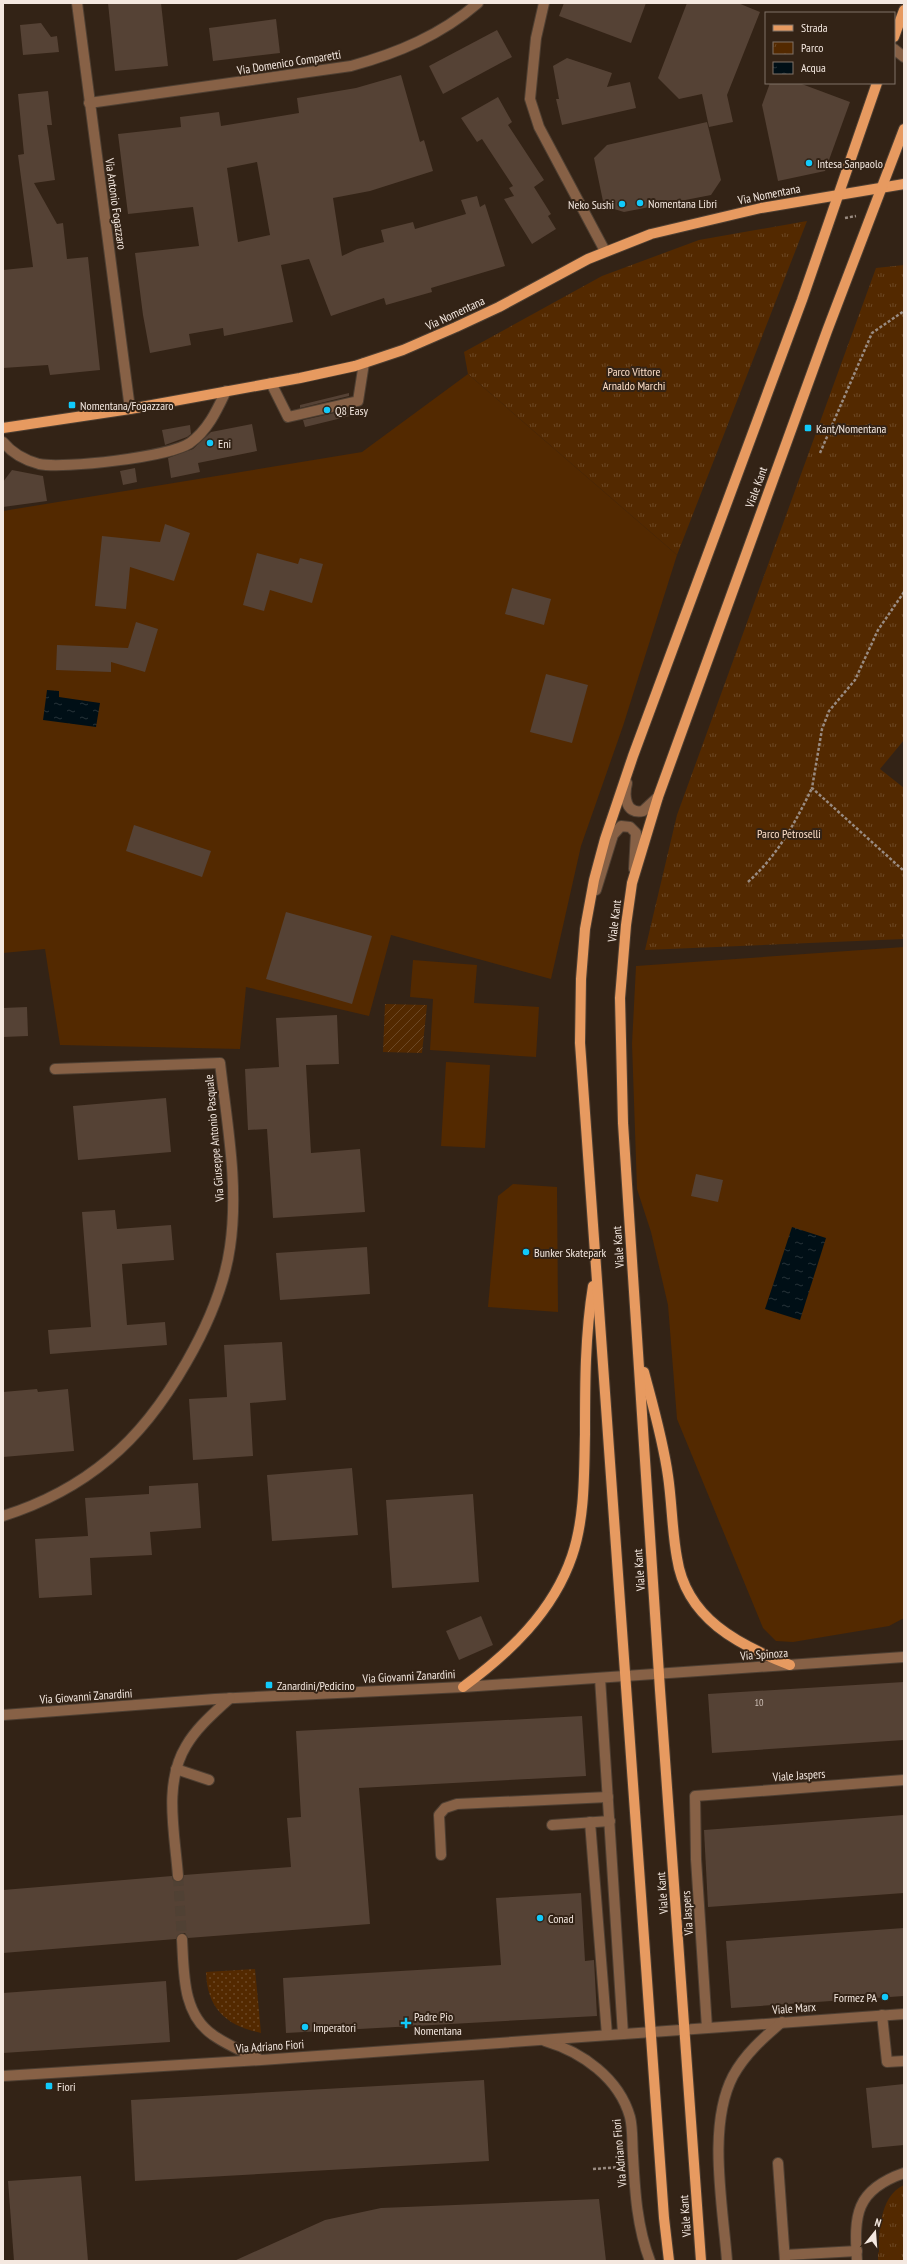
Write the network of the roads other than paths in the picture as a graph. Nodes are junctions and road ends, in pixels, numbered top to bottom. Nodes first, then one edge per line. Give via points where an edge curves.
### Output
1 (77, 3) edge
2 (478, 3) edge
3 (544, 3) edge
4 (904, 10) edge
5 (895, 34) edge
6 (895, 50) edge
7 (904, 57) edge
8 (877, 84) edge
9 (89, 103) junction
10 (904, 128) edge
11 (904, 184) edge
12 (882, 187) junction
13 (838, 195) junction
14 (605, 251) junction
15 (364, 363) junction
16 (271, 383) junction
17 (226, 391) junction
18 (130, 409) junction
19 (3, 428) edge
20 (3, 442) edge
21 (633, 756) junction
22 (658, 798) junction
23 (634, 877) junction
24 (585, 929) junction
25 (55, 1069) dead end
26 (596, 1268) junction
27 (638, 1349) junction
28 (3, 1516) edge
29 (904, 1657) edge
30 (790, 1665) junction
31 (658, 1674) junction
32 (626, 1676) junction
33 (600, 1678) junction
34 (463, 1687) junction
35 (230, 1698) junction
36 (3, 1715) edge
37 (176, 1769) junction
38 (209, 1780) dead end
39 (904, 1780) edge
40 (695, 1796) joint
41 (608, 1797) junction
42 (610, 1821) junction
43 (590, 1822) junction
44 (552, 1825) dead end
45 (441, 1855) dead end
46 (178, 1876) tunnel mouth
47 (182, 1939) tunnel mouth
48 (904, 2014) edge
49 (882, 2015) junction
50 (782, 2022) junction
51 (707, 2028) junction
52 (685, 2029) junction
53 (651, 2032) junction
54 (623, 2034) junction
55 (607, 2035) junction
56 (539, 2040) junction
57 (261, 2060) junction
58 (904, 2061) edge
59 (3, 2076) edge
60 (778, 2163) dead end
61 (904, 2172) edge
62 (857, 2256) edge
63 (785, 2258) edge
64 (650, 2261) edge
65 (669, 2261) edge
66 (701, 2261) edge
67 (727, 2261) edge

1 - 9 street, Via Antonio Fogazzaro
2 - 9 street, Via Domenico Comparetti via 455,22 432,35 381,57 351,66
3 - 14 street via 536,38 530,99 539,126
4 - 5 main road
6 - 7 street
8 - 13 main road, Viale Kant
9 - 18 street, Via Antonio Fogazzaro
10 - 12 main road, Viale Kant
11 - 12 main road, Via Nomentana
12 - 13 main road, Via Nomentana
12 - 22 main road, Viale Kant via 827,331
13 - 14 main road, Via Nomentana via 697,221
13 - 21 main road, Viale Kant via 802,300
14 - 15 main road, Via Nomentana via 474,319 412,347
15 - 16 main road, Via Nomentana
15 - 16 street via 358,401 288,417
16 - 17 main road, Via Nomentana
17 - 18 main road, Via Nomentana
17 - 20 street via 210,422 198,437 189,444 163,452 70,466 54,466 20,457
18 - 19 main road, Via Nomentana
21 - 22 street, Viale Kant via 625,796 628,806 634,811 643,811
21 - 24 main road, Viale Kant via 599,861
22 - 23 main road, Viale Kant
23 - 24 street, Viale Kant via 636,833 630,827 621,826 616,830 610,843
23 - 27 main road, Viale Kant via 626,925 620,1026 622,1123
24 - 26 main road, Viale Kant via 580,1043
25 - 28 street, Via Giuseppe Antonio Pasquale via 220,1063 233,1184 230,1248 223,1278 204,1328 178,1376 138,1432 109,1460 77,1482 47,1499
26 - 32 main road, Viale Kant
26 - 34 main road via 587,1333 583,1497 572,1557 554,1594 529,1629 509,1651
27 - 30 main road via 663,1444 676,1557 688,1592 701,1611 730,1637 755,1651
27 - 31 main road, Viale Kant
29 - 30 street, Via Spinoza
30 - 31 street, Via Spinoza
31 - 32 street, Via Spinoza
31 - 52 main road, Viale Kant
32 - 33 street, Via Giovanni Zanardini
32 - 53 main road, Viale Kant
33 - 34 street, Via Giovanni Zanardini
33 - 41 street
34 - 35 street, Via Giovanni Zanardini
35 - 36 street, Via Giovanni Zanardini
35 - 37 street via 194,1735
37 - 38 street
37 - 46 street via 172,1794
39 - 40 street, Viale Jaspers
40 - 51 street, Via Jaspers via 696,1859
41 - 42 street
41 - 45 street via 457,1804 445,1808 439,1815
42 - 43 street
42 - 54 street
43 - 44 street
43 - 55 street
47 - 57 street via 184,1980 194,2013 213,2035
48 - 49 street, Viale Marx
49 - 50 street, Viale Marx
49 - 58 street via 887,2062
50 - 51 street, Viale Marx
50 - 67 street via 744,2061 723,2100 719,2127 719,2159
51 - 52 street, Viale Marx
52 - 53 street, Viale Marx
52 - 66 main road, Viale Kant
53 - 54 street, Via Adriano Fiori
53 - 65 main road, Viale Kant
54 - 55 street, Via Adriano Fiori
55 - 56 street, Via Adriano Fiori
56 - 57 street, Via Adriano Fiori
56 - 64 street, Via Adriano Fiori via 588,2061 614,2085 630,2116 638,2221
57 - 59 street, Via Adriano Fiori
60 - 63 street
61 - 62 street via 880,2183 865,2199 856,2218
62 - 63 street

